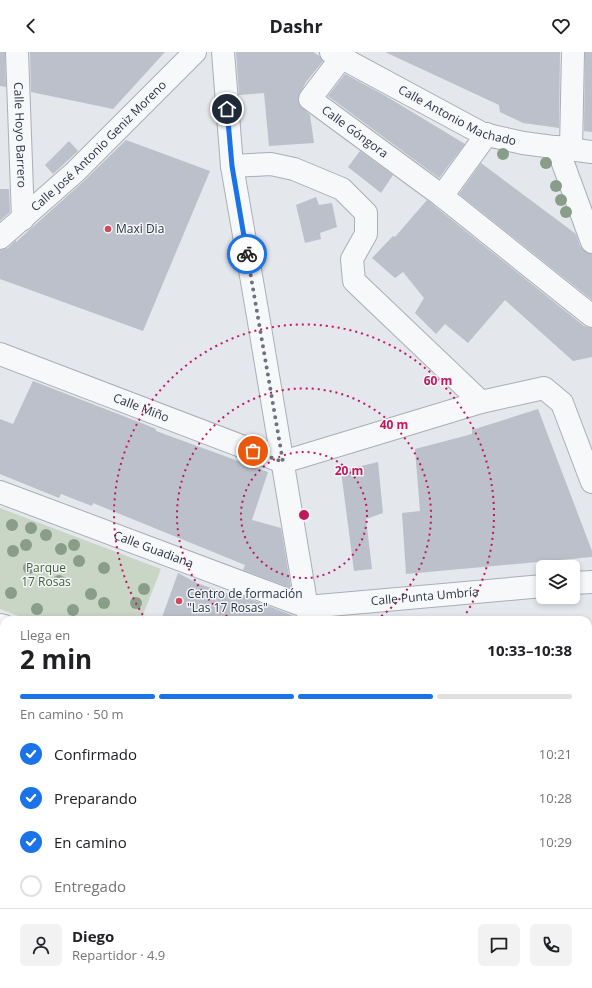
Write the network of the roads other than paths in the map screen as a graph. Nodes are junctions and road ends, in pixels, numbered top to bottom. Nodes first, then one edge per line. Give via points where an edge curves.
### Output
1 (17, 52) edge
2 (195, 52) edge
3 (223, 52) edge
4 (573, 52) edge
5 (349, 57) edge
6 (487, 134) junction
7 (564, 148) junction
8 (592, 152) edge
9 (232, 166) junction
10 (442, 196) junction
11 (23, 219) junction
12 (0, 238) edge
13 (592, 242) edge
14 (592, 316) edge
15 (0, 354) edge
16 (481, 402) junction
17 (283, 462) junction
18 (592, 482) edge
19 (0, 492) edge
20 (592, 582) edge
21 (580, 583) edge
22 (536, 587) edge
23 (308, 614) edge

1 - 11 street, Calle Hoyo Barrero
2 - 11 street, Calle José Antonio Geniz Moreno via 75,172
3 - 9 street
4 - 7 street
5 - 6 street, Calle Antonio Machado
5 - 10 street, Calle Góngora via 310,99
6 - 7 street, Calle Antonio Machado via 523,143
6 - 10 street
7 - 8 street, Calle Antonio Machado
7 - 13 street
9 - 16 street via 271,164 294,169 342,189 366,213 366,234 352,259 354,281
9 - 17 street
10 - 14 street, Calle Góngora
11 - 12 street, Calle José Antonio Geniz Moreno
15 - 17 street, Calle Miño
16 - 17 street
16 - 18 street via 544,388 562,403
17 - 23 street
19 - 23 street, Calle Guadiana
20 - 21 street
22 - 23 street, Calle Punta Umbría

